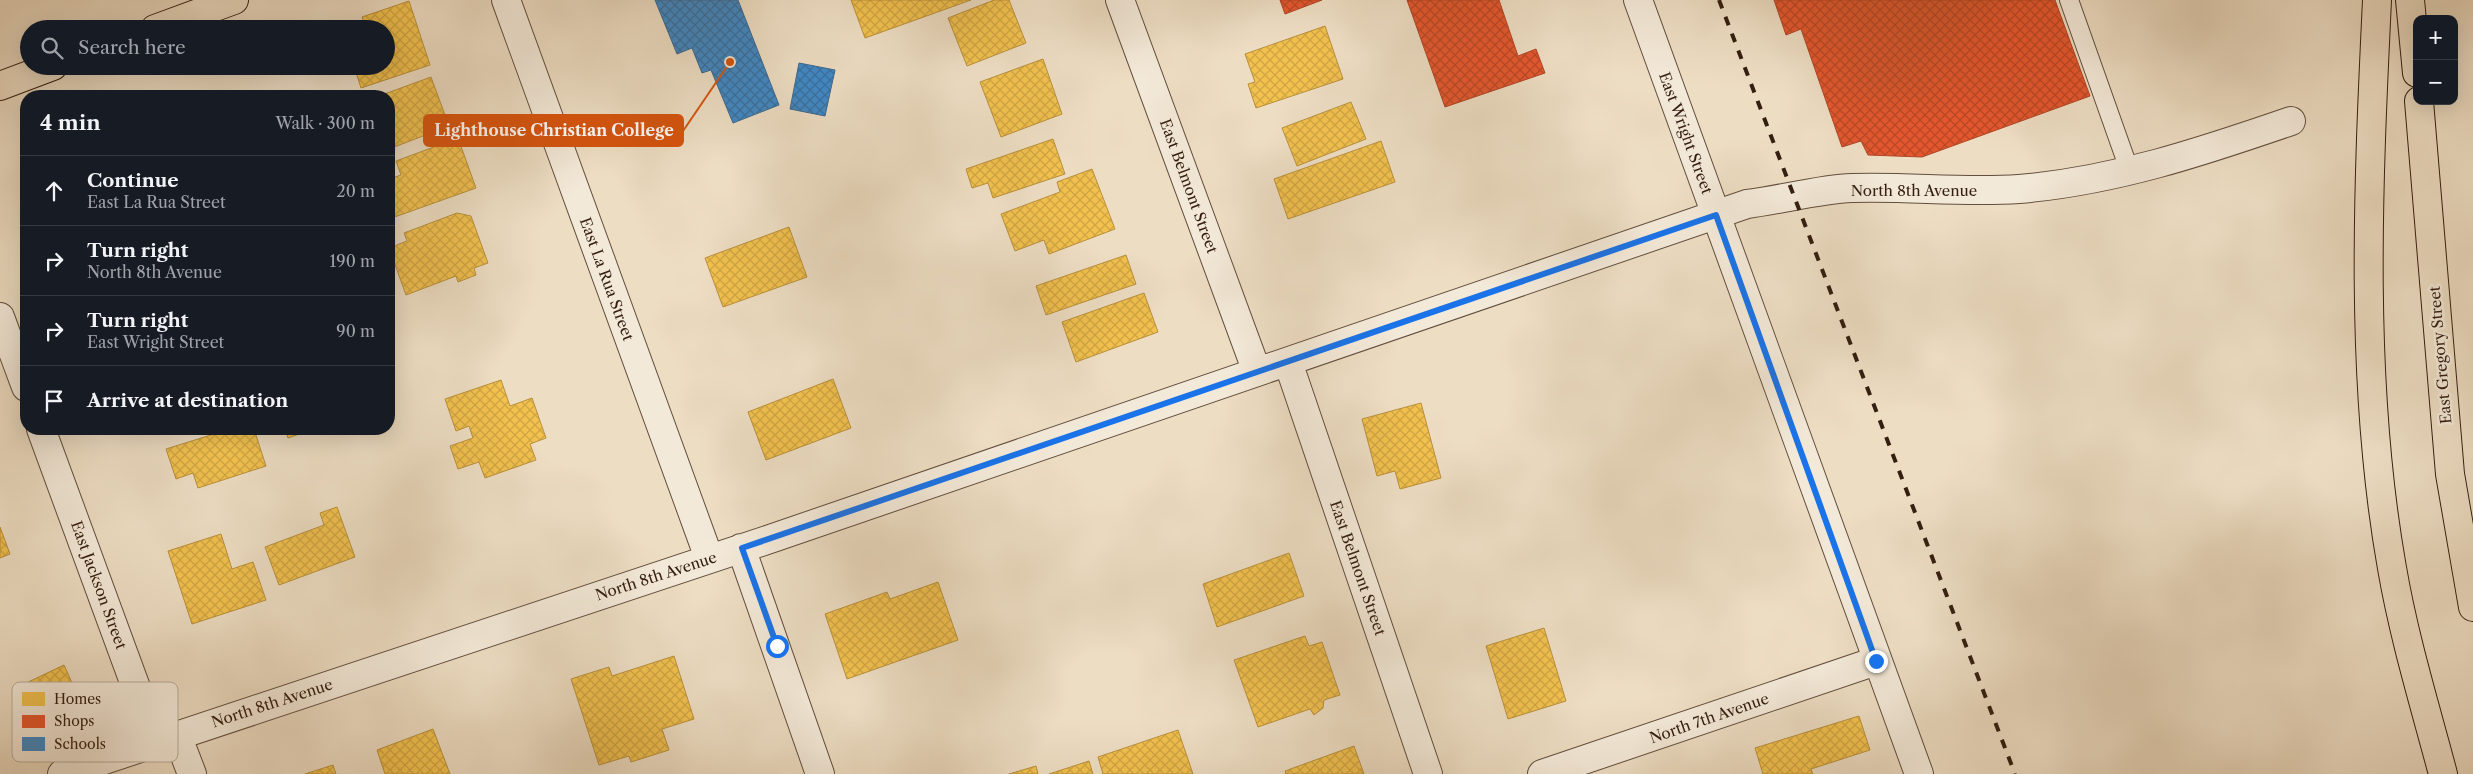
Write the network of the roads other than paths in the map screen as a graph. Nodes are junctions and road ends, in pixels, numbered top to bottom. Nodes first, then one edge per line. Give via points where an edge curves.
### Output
1 (234, 0) edge
2 (506, 0) edge
3 (1120, 0) edge
4 (1638, 0) edge
5 (2069, 0) edge
6 (2377, 0) edge
7 (2410, 0) edge
8 (180, 20) edge
9 (2416, 60) edge
10 (29, 75) edge
11 (0, 86) edge
12 (2419, 105) edge
13 (2291, 122) dead end
14 (2130, 172) junction
15 (1716, 215) junction
16 (0, 317) edge
17 (1288, 362) junction
18 (20, 371) edge
19 (1257, 372) junction
20 (44, 435) edge
21 (742, 548) junction
22 (709, 558) junction
23 (2473, 607) edge
24 (1876, 661) junction
25 (144, 682) edge
26 (178, 735) edge
27 (178, 754) edge
28 (98, 762) edge
29 (62, 774) edge
30 (192, 774) edge
31 (820, 774) edge
32 (1428, 774) edge
33 (1542, 774) edge
34 (1919, 774) edge
35 (2444, 774) edge

1 - 8 main road
2 - 22 street, East La Rua Street
3 - 19 street, East Belmont Street
4 - 15 street, East Wright Street
5 - 14 lane
6 - 35 main road via 2370,226 2372,404 2392,569
7 - 9 main road
10 - 11 main road
12 - 23 main road, East Gregory Street via 2450,474
13 - 14 street, North 8th Avenue
14 - 15 street, North 8th Avenue via 2020,189 1851,188 1747,204
15 - 17 street, North 8th Avenue
15 - 24 street, East Wright Street
16 - 18 street
17 - 19 street, North 8th Avenue
17 - 32 street, East Belmont Street
19 - 21 street, North 8th Avenue
20 - 25 street, East Jackson Street
21 - 22 street, North 8th Avenue
21 - 31 street
22 - 26 street, North 8th Avenue
24 - 33 street, North 7th Avenue
24 - 34 street, East Wright Street
27 - 30 street, East Jackson Street
28 - 29 street, North 8th Avenue

